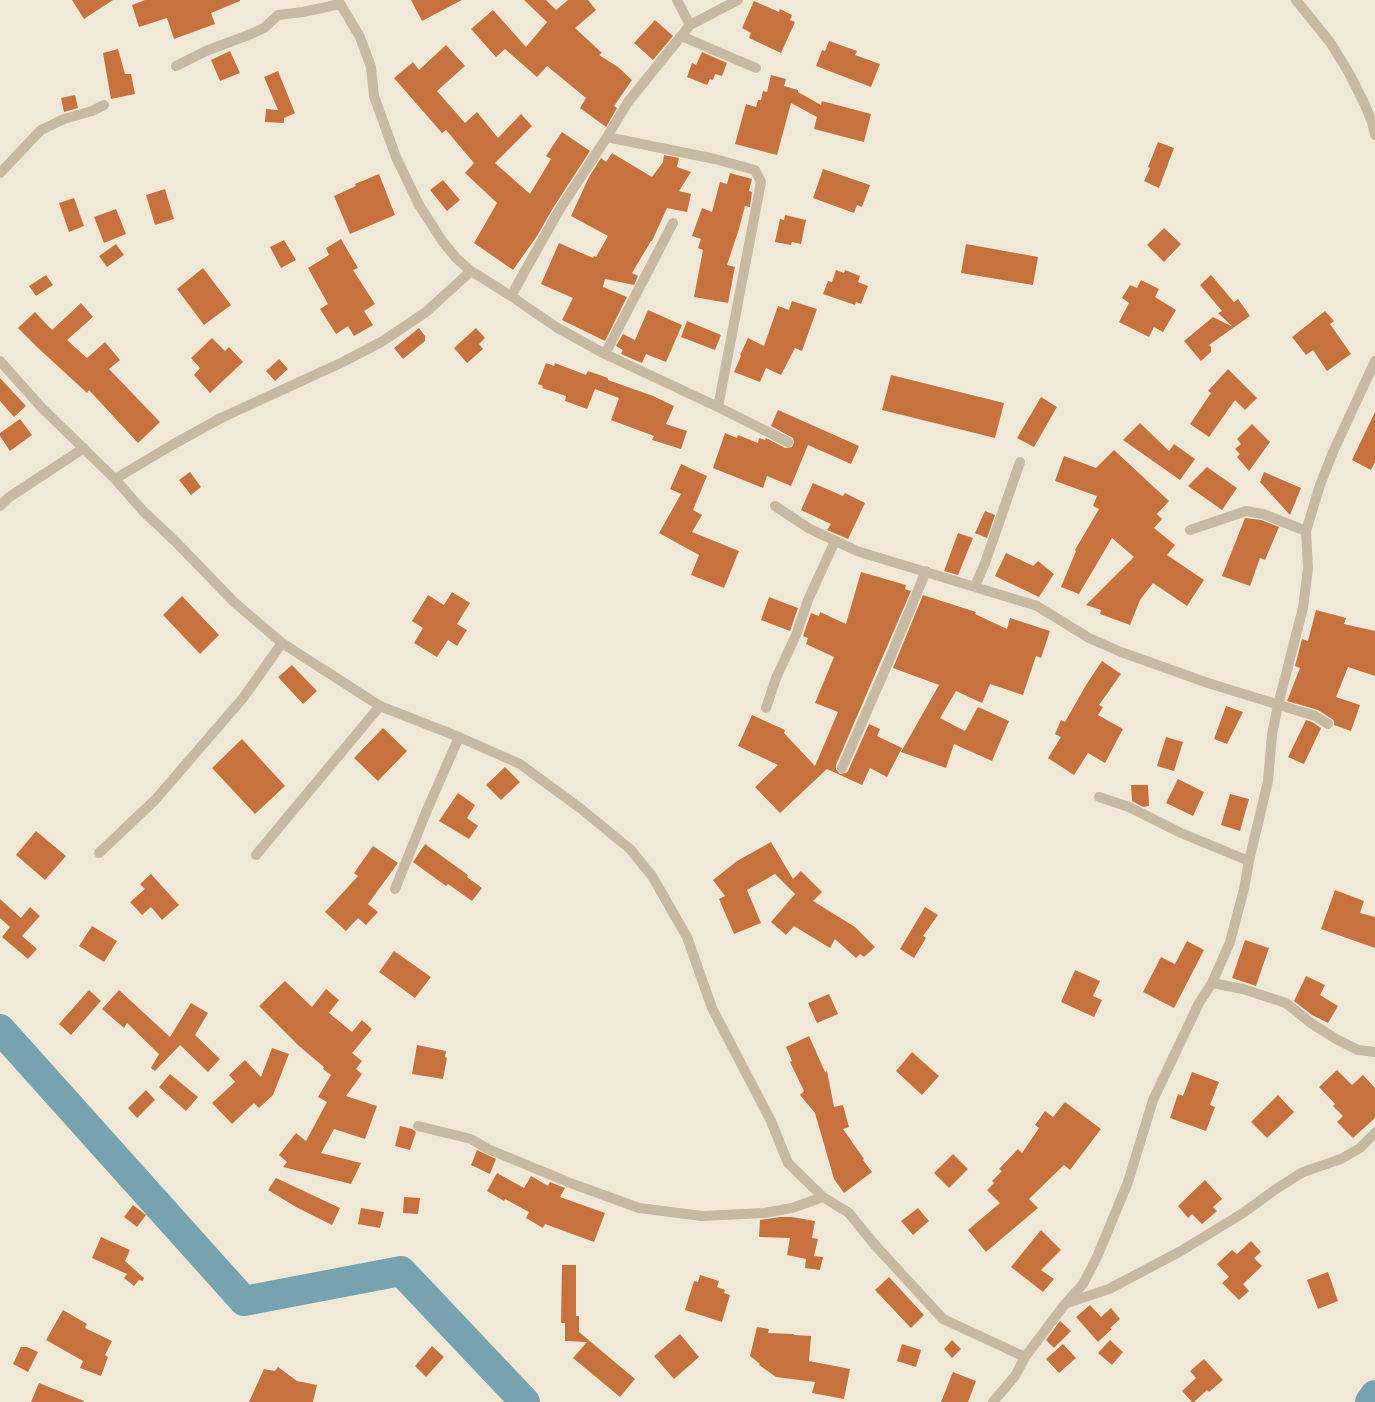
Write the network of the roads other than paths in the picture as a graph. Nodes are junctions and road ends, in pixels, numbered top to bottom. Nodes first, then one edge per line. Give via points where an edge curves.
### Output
1 (677, 0) edge
2 (738, 0) edge
3 (1296, 0) edge
4 (339, 2) edge
5 (690, 25) junction
6 (682, 36) junction
7 (176, 66) dead end
8 (756, 68) dead end
9 (104, 105) dead end
10 (1374, 121) edge
11 (1375, 135) edge
12 (607, 137) junction
13 (0, 172) edge
14 (673, 224) dead end
15 (471, 271) junction
16 (511, 296) junction
17 (605, 354) junction
18 (0, 361) edge
19 (1375, 361) edge
20 (718, 406) junction
21 (788, 442) dead end
22 (84, 448) junction
23 (1020, 462) dead end
24 (115, 479) junction
25 (0, 506) edge
26 (775, 506) dead end
27 (1190, 530) dead end
28 (1306, 531) junction
29 (835, 541) junction
30 (926, 571) junction
31 (975, 586) junction
32 (282, 643) junction
33 (1278, 705) junction
34 (380, 706) junction
35 (766, 708) dead end
36 (1328, 724) dead end
37 (459, 737) junction
38 (842, 768) dead end
39 (1099, 797) dead end
40 (100, 853) dead end
41 (256, 855) dead end
42 (1249, 861) junction
43 (395, 889) dead end
44 (1212, 983) junction
45 (1375, 1052) edge
46 (418, 1126) dead end
47 (1375, 1133) edge
48 (823, 1197) junction
49 (1065, 1304) junction
50 (1025, 1357) junction
51 (993, 1402) edge

1 - 5 street
2 - 5 street
3 - 10 street via 1330,42 1349,72
4 - 7 street via 303,12 278,15 264,28
4 - 15 street via 360,37 371,67 374,96 396,157 419,205 443,242
5 - 6 street
6 - 8 street
6 - 12 street via 628,102
9 - 13 street via 41,130
10 - 11 street
12 - 16 street via 558,212
12 - 20 street via 715,159 755,170 761,182
14 - 17 street
15 - 16 street
15 - 24 street via 426,312 383,341 221,418
16 - 17 street via 556,327
17 - 20 street
18 - 22 street via 42,408
19 - 28 street via 1333,452
20 - 21 street
22 - 24 street
22 - 25 street via 8,498
23 - 31 street
24 - 32 street via 143,511 234,602
26 - 29 street via 810,530
27 - 28 street via 1246,511 1263,514
28 - 33 street via 1308,568 1303,608
29 - 30 street via 857,551
29 - 35 street via 808,600
30 - 31 street
30 - 38 street
31 - 33 street via 1037,606 1089,638 1121,652
32 - 34 street
32 - 40 street via 243,698 155,800
33 - 36 street via 1315,716
33 - 42 street via 1268,781
34 - 37 street
34 - 41 street
37 - 43 street
37 - 48 street via 520,764 630,849 652,876 687,937 712,1008 771,1121 788,1163
39 - 42 street via 1129,807 1181,833
42 - 44 street via 1230,942
44 - 45 street via 1243,989 1286,1003 1336,1039 1358,1050
44 - 49 street via 1199,1003 1153,1100 1128,1182 1097,1257 1083,1284
46 - 48 street via 471,1139 488,1149 573,1184 639,1208 702,1216 764,1213 792,1208
47 - 49 street via 1360,1148 1341,1159 1303,1172 1181,1251 1109,1289
48 - 50 street via 850,1213 875,1245 943,1319
49 - 50 street
50 - 51 street via 1015,1376

